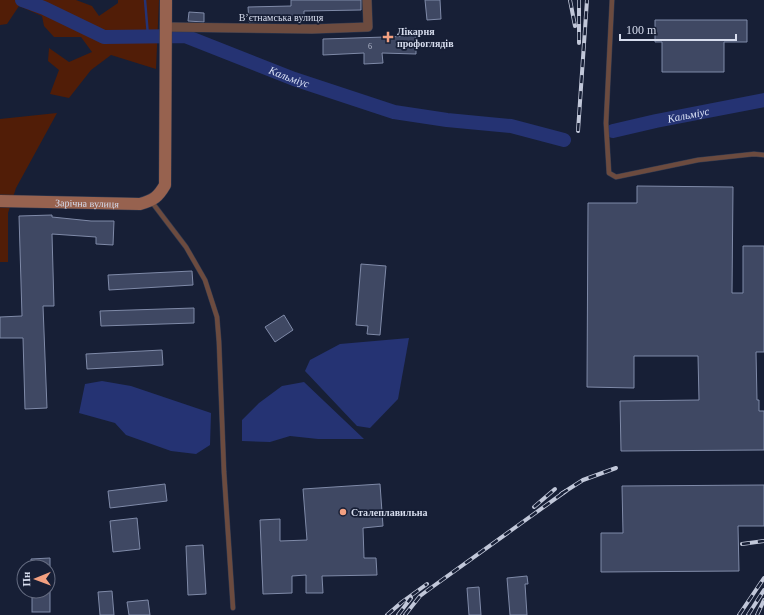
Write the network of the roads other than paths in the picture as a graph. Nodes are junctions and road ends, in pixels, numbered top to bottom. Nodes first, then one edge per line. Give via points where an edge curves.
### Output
1 (166, 0) edge
2 (367, 0) edge
3 (612, 0) edge
4 (167, 27) junction
5 (764, 155) edge
6 (0, 201) edge
7 (151, 201) junction
8 (233, 608) dead end

1 - 4 street
2 - 4 street, В’єтнамська вулиця via 368,27
3 - 5 lane via 606,122 609,173 616,176 698,160
4 - 7 street via 165,185 160,195
6 - 7 street, Зарічна вулиця via 123,204
7 - 8 lane via 186,247 205,280 217,317

